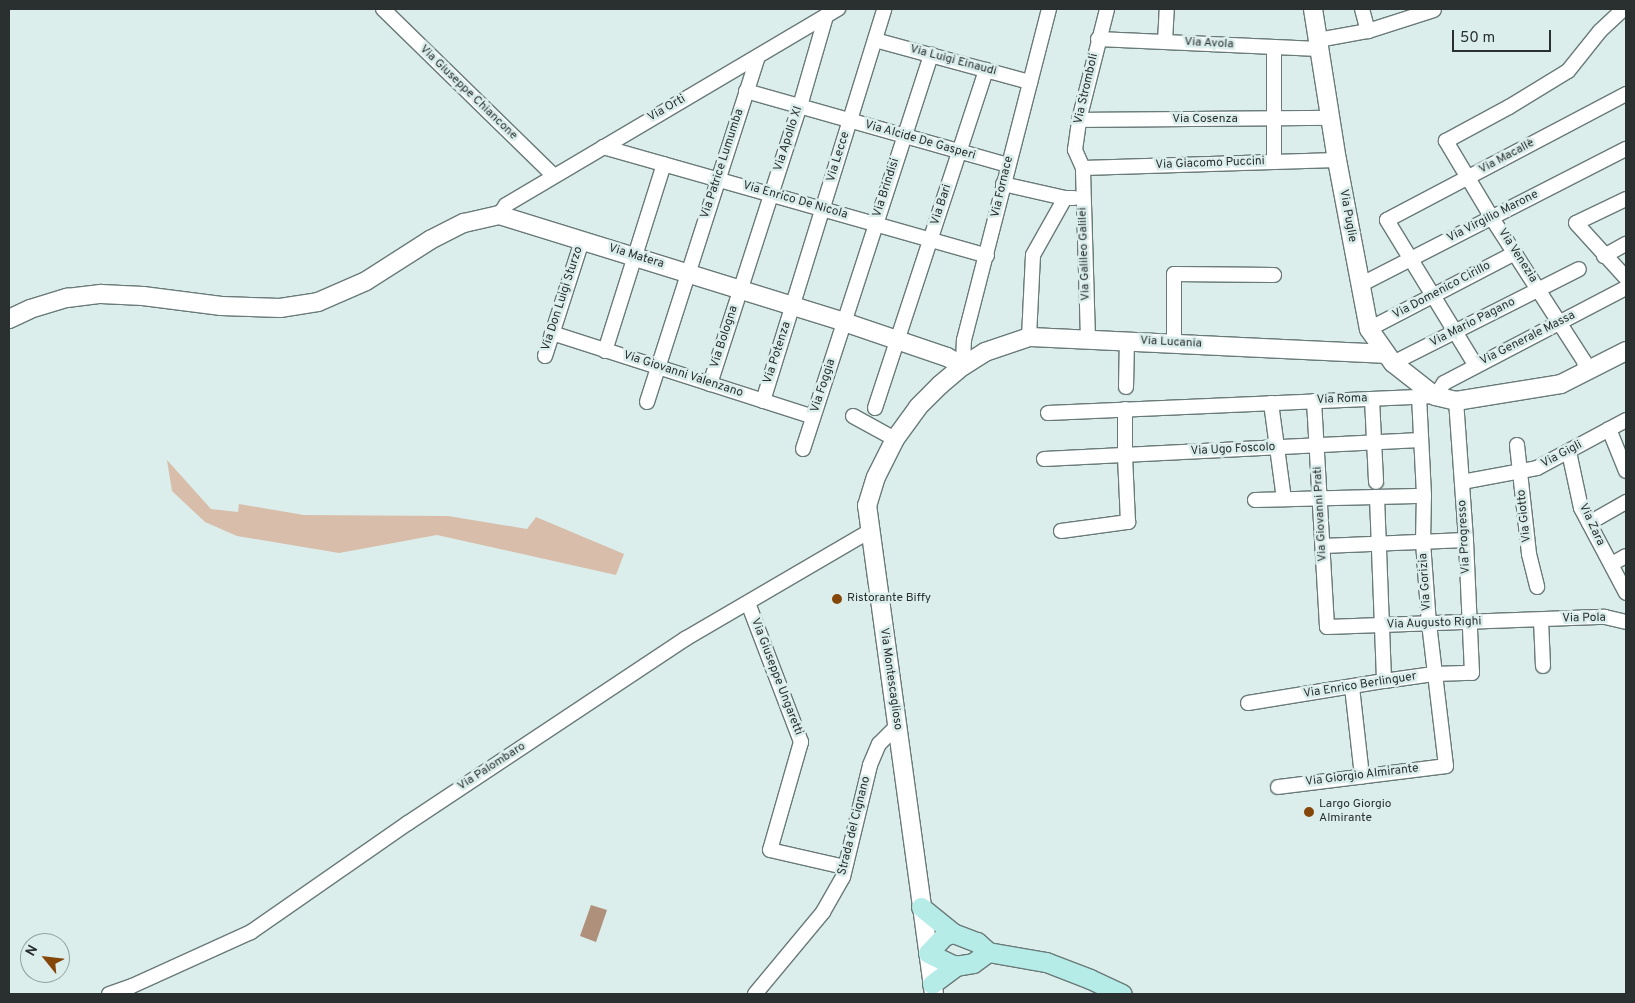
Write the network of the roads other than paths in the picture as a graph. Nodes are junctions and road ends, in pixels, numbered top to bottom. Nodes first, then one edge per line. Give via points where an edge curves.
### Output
1 (383, 9) edge
2 (838, 9) edge
3 (884, 9) edge
4 (1049, 9) edge
5 (1106, 9) edge
6 (1167, 9) edge
7 (1313, 9) edge
8 (1362, 9) edge
9 (1624, 9) edge
10 (1434, 10) edge
11 (826, 16) junction
12 (1368, 31) junction
13 (1098, 39) junction
14 (875, 40) junction
15 (1165, 42) junction
16 (1319, 45) junction
17 (1274, 47) junction
18 (930, 54) junction
19 (758, 56) junction
20 (986, 70) junction
21 (1030, 82) junction
22 (746, 91) junction
23 (1626, 94) edge
24 (800, 106) junction
25 (1330, 118) junction
26 (1079, 120) junction
27 (1274, 120) junction
28 (850, 121) junction
29 (904, 136) junction
30 (603, 147) junction
31 (1626, 149) edge
32 (959, 152) junction
33 (1337, 160) junction
34 (1274, 162) junction
35 (664, 164) junction
36 (1008, 165) junction
37 (1083, 168) junction
38 (554, 176) junction
39 (1467, 178) junction
40 (718, 180) junction
41 (1003, 184) junction
42 (770, 194) junction
43 (1065, 198) junction
44 (1084, 198) junction
45 (1626, 199) edge
46 (823, 209) junction
47 (499, 215) junction
48 (1492, 218) junction
49 (876, 224) junction
50 (931, 240) junction
51 (582, 241) junction
52 (1626, 244) edge
53 (1514, 253) junction
54 (636, 256) junction
55 (987, 256) junction
56 (1604, 256) junction
57 (1411, 260) junction
58 (1579, 269) dead end
59 (688, 273) junction
60 (1274, 275) dead end
61 (1626, 278) edge
62 (1360, 285) junction
63 (1626, 288) edge
64 (740, 289) junction
65 (1539, 289) junction
66 (1434, 296) junction
67 (793, 306) junction
68 (9, 319) edge
69 (844, 322) junction
70 (1560, 323) junction
71 (1369, 329) junction
72 (1455, 332) junction
73 (552, 333) junction
74 (1029, 337) junction
75 (898, 340) junction
76 (1088, 340) junction
77 (1127, 341) junction
78 (1174, 344) junction
79 (605, 351) junction
80 (1626, 351) edge
81 (545, 356) dead end
82 (1389, 358) junction
83 (963, 366) junction
84 (1476, 366) junction
85 (658, 368) junction
86 (1586, 373) junction
87 (710, 384) junction
88 (1126, 387) dead end
89 (1427, 396) junction
90 (1372, 399) junction
91 (763, 401) junction
92 (1314, 401) junction
93 (1456, 401) junction
94 (647, 402) dead end
95 (1270, 403) junction
96 (875, 408) dead end
97 (1125, 410) junction
98 (1048, 413) dead end
99 (853, 416) dead end
100 (813, 417) junction
101 (1626, 420) edge
102 (1609, 429) junction
103 (894, 439) junction
104 (1421, 440) junction
105 (1374, 442) junction
106 (1517, 445) dead end
107 (1317, 446) junction
108 (1277, 448) junction
109 (803, 449) dead end
110 (1569, 452) junction
111 (1125, 455) junction
112 (1044, 459) dead end
113 (1520, 472) junction
114 (1626, 472) edge
115 (1376, 482) dead end
116 (1462, 482) junction
117 (1416, 496) dead end
118 (1377, 497) junction
119 (1284, 499) junction
120 (1321, 499) junction
121 (1255, 500) dead end
122 (1626, 502) edge
123 (1589, 523) junction
124 (870, 531) junction
125 (1061, 531) dead end
126 (1466, 540) junction
127 (1423, 542) junction
128 (1379, 544) junction
129 (1323, 546) junction
130 (1537, 587) dead end
131 (1626, 593) edge
132 (748, 603) junction
133 (1541, 620) junction
134 (1626, 622) edge
135 (1470, 623) junction
136 (1429, 624) junction
137 (1382, 626) junction
138 (1327, 627) joint
139 (1543, 666) dead end
140 (1472, 673) joint
141 (1434, 674) junction
142 (1384, 681) junction
143 (1352, 687) junction
144 (1248, 703) dead end
145 (896, 728) junction
146 (1446, 766) joint
147 (1362, 776) junction
148 (1278, 787) dead end
149 (845, 867) junction
150 (921, 907) junction
151 (953, 933) junction
152 (988, 952) junction
153 (928, 954) junction
154 (957, 965) junction
155 (933, 989) edge
156 (109, 994) edge
157 (755, 994) edge
158 (1122, 994) edge

1 - 38 street, Via Giuseppe Chiancone
2 - 11 street, Via Orti
3 - 14 street, Via Lecce
4 - 21 street, Via Fornace
5 - 13 street, Via Stromboli
6 - 15 street
7 - 16 street, Via Puglie
8 - 12 street
9 - 39 street, Via Venezia via 1600,31 1568,71 1446,141
10 - 12 street, Via Avola
11 - 19 street, Via Orti
11 - 24 street, Via Apollo XI
12 - 16 street, Via Avola
13 - 15 street, Via Avola
13 - 26 street, Via Stromboli
14 - 18 street, Via Luigi Einaudi
14 - 28 street, Via Lecce
15 - 17 street, Via Avola
16 - 17 street, Via Avola
16 - 25 street, Via Puglie
17 - 27 street
18 - 20 street, Via Luigi Einaudi
18 - 29 street, Via Brindisi
19 - 22 street, Via Patrice Lumumba
19 - 30 street, Via Orti
20 - 21 street, Via Luigi Einaudi
20 - 32 street, Via Bari
21 - 36 street, Via Fornace
22 - 24 street, Via Alcide De Gasperi
22 - 40 street, Via Patrice Lumumba
23 - 39 street, Via Macallè
24 - 28 street, Via Alcide De Gasperi
24 - 42 street, Via Apollo XI
25 - 27 street, Via Cosenza
25 - 33 street, Via Puglie
26 - 27 street, Via Cosenza
26 - 37 street, Via Stromboli via 1075,150
27 - 34 street
28 - 29 street, Via Alcide De Gasperi
28 - 46 street, Via Lecce
29 - 32 street, Via Alcide De Gasperi
29 - 49 street, Via Brindisi
30 - 35 street, Via Enrico De Nicola
30 - 38 street, Via Orti
31 - 48 street, Via Virgilio Marone
32 - 36 street, Via Alcide De Gasperi
32 - 50 street, Via Bari
33 - 34 street, Via Giacomo Puccini
33 - 62 street, Via Puglie
34 - 37 street, Via Giacomo Puccini
35 - 40 street, Via Enrico De Nicola
35 - 54 street
36 - 41 street, Via Fornace
37 - 44 street, Via Galileo Galilei
38 - 47 street, Via Orti via 506,205
39 - 48 street, Via Venezia
39 - 57 street, Via Macallè via 1387,220
40 - 42 street, Via Enrico De Nicola
40 - 59 street, Via Patrice Lumumba
41 - 43 street
41 - 55 street, Via Fornace
42 - 46 street, Via Enrico De Nicola
42 - 64 street, Via Apollo XI
43 - 44 street
43 - 74 street via 1033,255
44 - 76 street, Via Galileo Galilei
45 - 56 street via 1576,223
46 - 49 street, Via Enrico De Nicola
46 - 67 street, Via Lecce
47 - 51 street, Via Matera
47 - 68 street via 464,223 430,240 366,281 318,302 280,308 221,306 101,294 67,298
48 - 53 street, Via Venezia
48 - 57 street, Via Virgilio Marone
49 - 50 street, Via Enrico De Nicola
49 - 69 street, Via Brindisi
50 - 55 street, Via Enrico De Nicola
50 - 75 street, Via Bari
51 - 54 street, Via Matera
51 - 73 street, Via Don Luigi Sturzo
52 - 56 street
53 - 65 street, Via Venezia
53 - 66 street, Via Domenico Cirillo
54 - 59 street, Via Matera
54 - 79 street
55 - 83 street, Via Fornace via 964,340
56 - 61 street
57 - 62 street, Via Virgilio Marone
57 - 66 street
58 - 65 street, Via Mario Pagano
59 - 64 street, Via Matera
59 - 85 street, Via Patrice Lumumba
60 - 78 street via 1174,274
62 - 71 street, Via Puglie
63 - 70 street, Via Generale Massa
64 - 67 street, Via Matera
64 - 87 street, Via Bologna
65 - 70 street, Via Venezia
65 - 72 street, Via Mario Pagano
66 - 71 street, Via Domenico Cirillo
66 - 72 street
67 - 69 street, Via Matera
67 - 91 street, Via Potenza
69 - 75 street, Via Matera
69 - 100 street, Via Foggia
70 - 84 street, Via Generale Massa
70 - 86 street, Via Venezia via 1584,361
71 - 82 street, Via Puglie
72 - 82 street, Via Mario Pagano
72 - 84 street
73 - 79 street, Via Giovanni Valenzano
73 - 81 street, Via Don Luigi Sturzo
74 - 76 street, Via Lucania
74 - 83 street, Via Lucania via 985,352
75 - 83 street, Via Matera
75 - 96 street, Via Bari
76 - 77 street, Via Lucania
77 - 78 street, Via Lucania
77 - 88 street
78 - 82 street, Via Lucania
79 - 85 street, Via Giovanni Valenzano
80 - 86 street, Via Roma
82 - 89 street, Via Puglie
83 - 103 street, Via Montescaglioso via 918,407
84 - 89 street, Via Generale Massa
85 - 87 street, Via Giovanni Valenzano
85 - 94 street, Via Patrice Lumumba
86 - 93 street, Via Roma via 1561,384
87 - 91 street, Via Giovanni Valenzano
89 - 90 street, Via Roma
89 - 93 street, Via Roma
89 - 104 street, Via Gorizia
90 - 92 street, Via Roma
90 - 105 street
91 - 100 street, Via Giovanni Valenzano
92 - 95 street, Via Roma
92 - 107 street, Via Giovanni Prati
93 - 116 street, Via Progresso
95 - 97 street, Via Roma
95 - 108 street
97 - 98 street, Via Roma
97 - 111 street
99 - 103 street
100 - 109 street, Via Foggia
101 - 102 street, Via Gigli
102 - 110 street, Via Gigli
102 - 114 street
103 - 124 street, Via Montescaglioso via 867,506
104 - 105 street, Via Ugo Foscolo
104 - 127 street, Via Gorizia
105 - 107 street, Via Ugo Foscolo
105 - 115 street
106 - 113 street, Via Giotto
107 - 108 street, Via Ugo Foscolo
107 - 120 street, Via Giovanni Prati
108 - 111 street, Via Ugo Foscolo
108 - 119 street
110 - 113 street, Via Gigli via 1537,468
110 - 123 street, Via Zara via 1581,508
111 - 112 street, Via Ugo Foscolo
111 - 125 street via 1128,522
113 - 116 street, Via Gigli
113 - 130 street, Via Giotto via 1529,554
116 - 126 street, Via Progresso
117 - 118 street
118 - 120 street
118 - 128 street
119 - 120 street
119 - 121 street
120 - 129 street, Via Giovanni Prati
122 - 123 street
123 - 131 street, Via Zara
124 - 132 street, Via Palombaro
124 - 145 street, Via Montescaglioso
126 - 127 street
126 - 135 street, Via Progresso
127 - 128 street
127 - 136 street, Via Gorizia
128 - 129 street
128 - 137 street
129 - 138 street, Via Giovanni Prati
132 - 149 street, Via Giuseppe Ungaretti via 801,742 770,850
132 - 156 street, Via Palombaro via 685,639 446,797 251,932
133 - 134 street, Via Pola via 1605,617
133 - 135 street, Via Augusto Righi
133 - 139 street
135 - 136 street, Via Augusto Righi
135 - 140 street, Via Progresso
136 - 137 street, Via Augusto Righi
136 - 141 street, Via Gorizia
137 - 138 street, Via Augusto Righi
137 - 142 street
140 - 141 street, Via Enrico Berlinguer
141 - 142 street, Via Enrico Berlinguer
141 - 146 street, Via Gorizia
142 - 143 street, Via Enrico Berlinguer
143 - 144 street, Via Enrico Berlinguer
143 - 147 street
145 - 149 street, Strada del Cignano via 879,744 870,765
145 - 150 street, Via Montescaglioso
146 - 147 street, Via Giorgio Almirante
147 - 148 street, Via Giorgio Almirante
149 - 157 street, Strada del Cignano via 843,877 823,912
150 - 151 main road
150 - 153 street, Via Montescaglioso
151 - 152 main road via 977,942
151 - 153 main road via 944,936
152 - 154 main road via 973,963
152 - 158 main road via 1046,962
153 - 154 main road
153 - 155 street, Via Montescaglioso
154 - 155 main road

